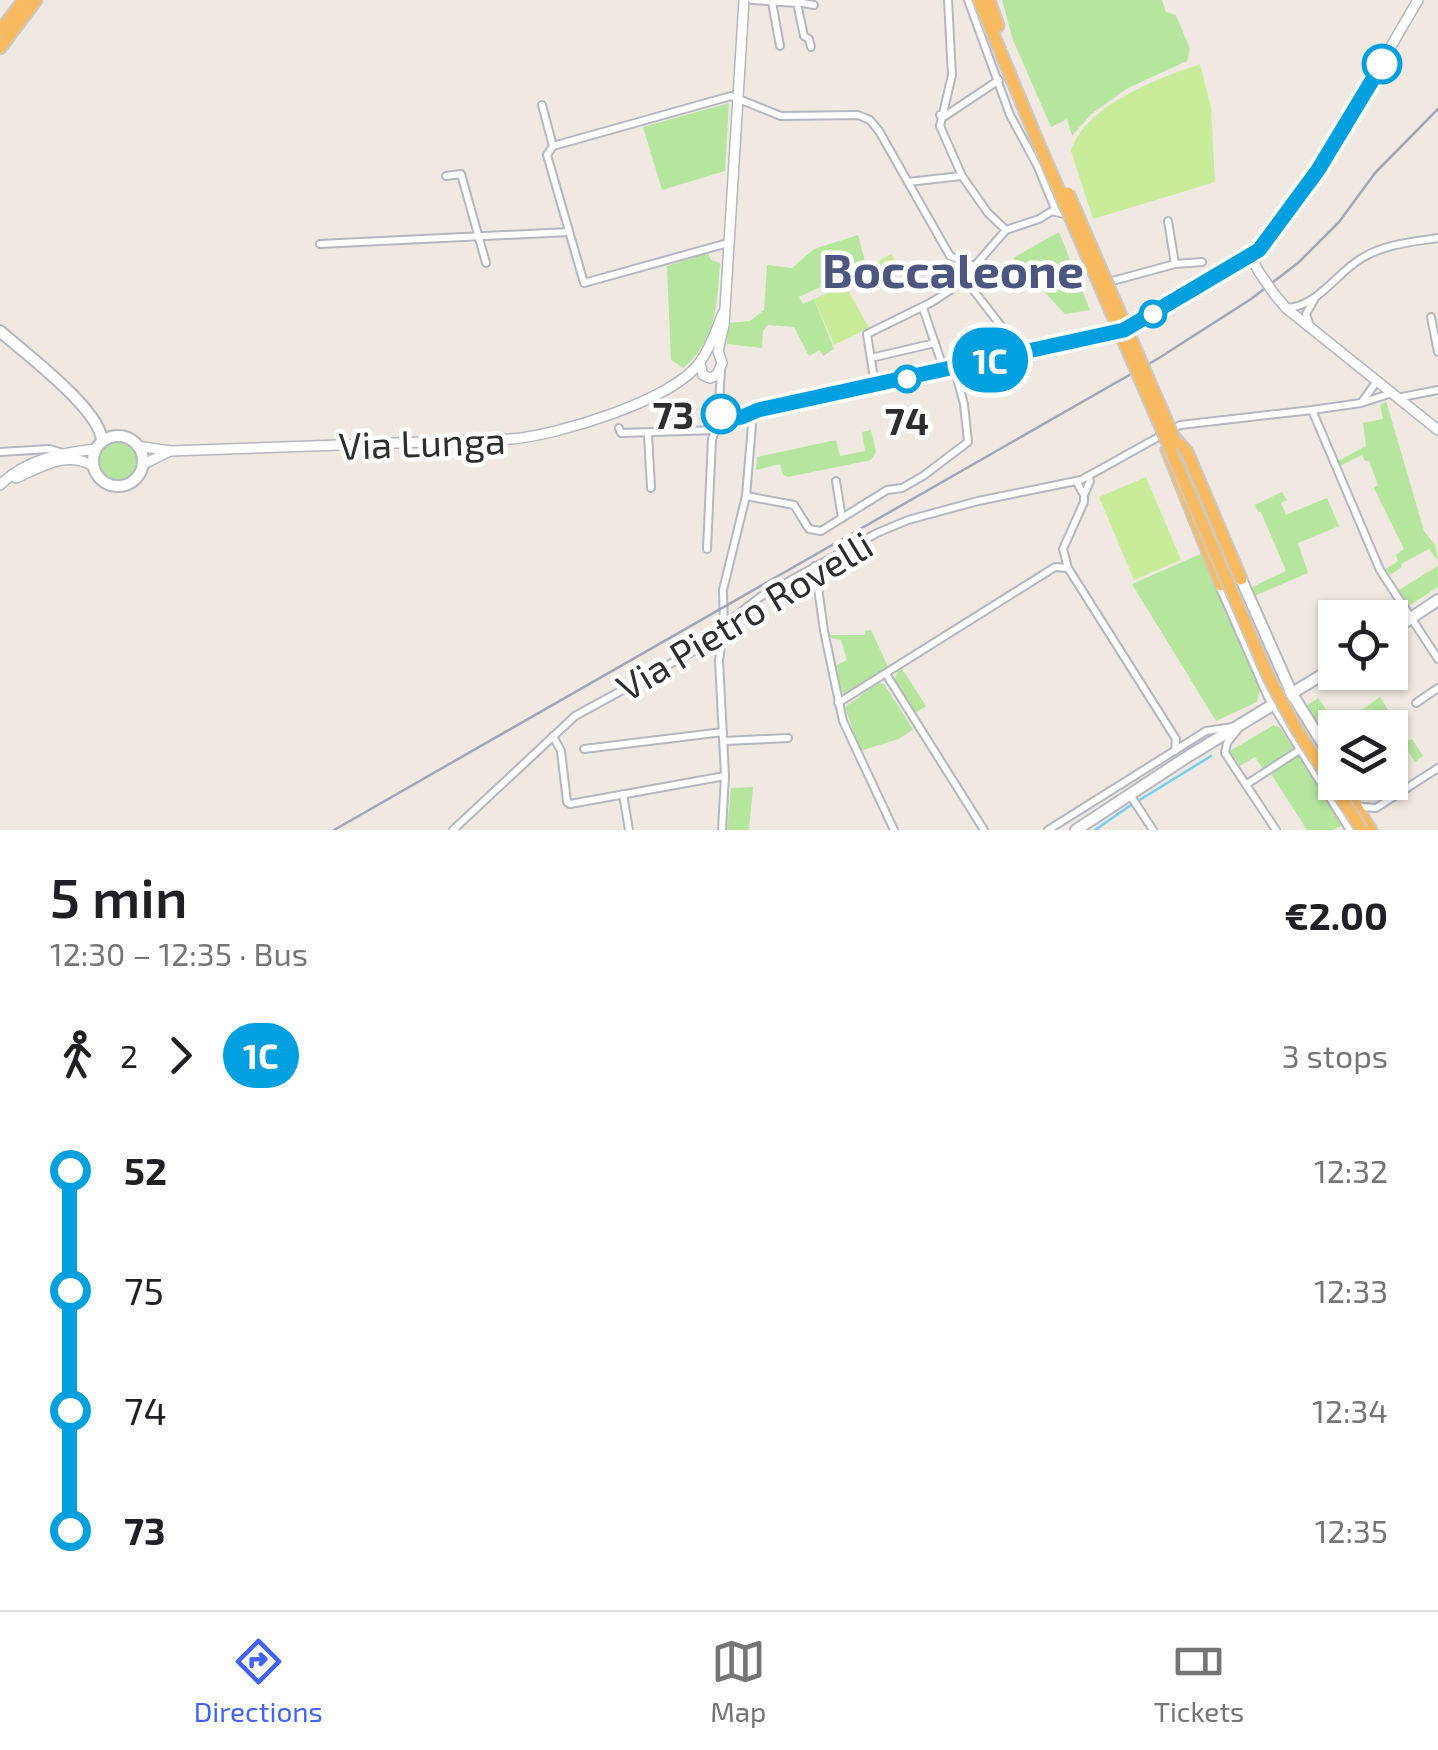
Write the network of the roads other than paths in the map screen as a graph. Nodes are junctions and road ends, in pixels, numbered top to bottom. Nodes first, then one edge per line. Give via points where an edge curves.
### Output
1 (36, 0) edge
2 (744, 0) edge
3 (752, 0) edge
4 (948, 0) edge
5 (968, 0) edge
6 (980, 0) edge
7 (988, 0) edge
8 (1418, 0) edge
9 (772, 2) edge
10 (797, 2) edge
11 (814, 5) dead end
12 (25, 6) edge
13 (0, 32) edge
14 (780, 46) dead end
15 (812, 47) dead end
16 (0, 48) edge
17 (0, 63) edge
18 (999, 80) junction
19 (737, 97) junction
20 (542, 104) dead end
21 (940, 115) junction
22 (1040, 138) junction
23 (554, 146) junction
24 (446, 176) dead end
25 (962, 176) junction
26 (908, 182) junction
27 (1056, 211) junction
28 (1168, 221) dead end
29 (1006, 230) junction
30 (569, 232) junction
31 (478, 237) junction
32 (1438, 238) edge
33 (728, 243) junction
34 (320, 244) dead end
35 (1251, 257) junction
36 (1202, 262) dead end
37 (486, 263) dead end
38 (1175, 264) junction
39 (974, 266) junction
40 (964, 278) junction
41 (1104, 283) junction
42 (1316, 297) junction
43 (923, 308) junction
44 (1286, 308) junction
45 (1431, 317) dead end
46 (1310, 326) junction
47 (1124, 330) junction
48 (0, 331) edge
49 (935, 343) junction
50 (1438, 352) edge
51 (712, 353) junction
52 (1022, 354) junction
53 (876, 357) dead end
54 (954, 368) junction
55 (721, 370) junction
56 (944, 370) junction
57 (704, 372) junction
58 (1377, 381) junction
59 (875, 386) junction
60 (718, 388) junction
61 (1438, 390) edge
62 (1394, 396) junction
63 (1361, 403) junction
64 (82, 406) junction
65 (758, 410) junction
66 (1312, 410) junction
67 (742, 417) junction
68 (723, 418) junction
69 (752, 425) junction
70 (619, 428) dead end
71 (716, 430) junction
72 (1438, 430) edge
73 (648, 434) junction
74 (1168, 435) junction
75 (121, 436) junction
76 (99, 445) junction
77 (137, 446) junction
78 (170, 450) junction
79 (0, 452) edge
80 (45, 453) junction
81 (142, 465) junction
82 (94, 467) junction
83 (1088, 476) junction
84 (836, 481) dead end
85 (1076, 481) junction
86 (0, 485) edge
87 (651, 488) dead end
88 (1084, 495) junction
89 (746, 496) junction
90 (842, 518) junction
91 (707, 549) dead end
92 (815, 566) junction
93 (1068, 568) junction
94 (1224, 580) junction
95 (1241, 580) junction
96 (1438, 600) edge
97 (1239, 616) junction
98 (1412, 618) junction
99 (1408, 621) edge
100 (724, 629) junction
101 (1438, 659) edge
102 (886, 674) junction
103 (1318, 678) edge
104 (1438, 688) edge
105 (1290, 695) junction
106 (838, 703) junction
107 (1416, 703) dead end
108 (1274, 706) junction
109 (1258, 716) junction
110 (1284, 723) junction
111 (1240, 727) junction
112 (553, 736) junction
113 (724, 737) junction
114 (1318, 737) edge
115 (788, 738) dead end
116 (1318, 747) edge
117 (584, 749) dead end
118 (1301, 750) junction
119 (1175, 751) junction
120 (1438, 768) edge
121 (725, 776) junction
122 (1246, 784) junction
123 (623, 794) junction
124 (1129, 794) junction
125 (1355, 800) edge
126 (1357, 800) edge
127 (1362, 807) junction
128 (720, 829) edge
129 (1351, 829) edge
130 (453, 830) edge
131 (629, 830) edge
132 (894, 830) edge
133 (984, 830) edge
134 (1048, 830) edge
135 (1076, 830) edge
136 (1153, 830) edge
137 (1276, 830) edge
138 (1374, 830) edge

1 - 12 highway
2 - 19 street
3 - 9 street
4 - 21 street via 952,74
5 - 18 street
6 - 22 highway
7 - 22 highway
8 - 35 street via 1318,170
9 - 10 street
9 - 14 street
10 - 11 street
10 - 15 street
12 - 13 highway
12 - 16 highway
12 - 17 highway via 27,19
18 - 21 street
18 - 27 street
19 - 23 street
19 - 26 street via 781,116 863,116
19 - 33 street
20 - 23 street
21 - 25 street
22 - 74 highway, bridge
23 - 30 street via 547,155
24 - 31 street via 461,174
25 - 26 street
25 - 29 street
26 - 39 street via 948,254
27 - 29 street
27 - 41 street via 1074,216
28 - 38 street
29 - 39 street
30 - 31 street
30 - 33 street via 584,282
31 - 34 street
31 - 37 street
32 - 42 street via 1366,255
33 - 51 street via 724,325
35 - 44 street, bridge
35 - 47 street
36 - 38 street
38 - 41 street
39 - 40 street
40 - 43 street
40 - 52 street
41 - 47 street
42 - 44 street
42 - 46 street via 1306,314
43 - 49 street
43 - 59 street via 867,334
44 - 46 street
45 - 50 street
46 - 58 street
47 - 52 street
48 - 64 main road
49 - 53 street
49 - 56 street
51 - 55 street
51 - 57 street
52 - 54 street
54 - 56 street
54 - 90 street via 967,438 923,476
55 - 57 street, Via Lunga
55 - 60 street
56 - 59 street
57 - 60 street
57 - 78 street, Via Lunga via 592,422 527,438
58 - 62 street
58 - 63 street
59 - 65 street
60 - 68 street
61 - 62 street, Via Pietro Rovelli
62 - 63 street, Via Pietro Rovelli
62 - 72 street
63 - 66 street, Via Pietro Rovelli
64 - 75 main road
64 - 76 main road via 98,424
65 - 67 street
65 - 69 street
66 - 74 street, Via Pietro Rovelli via 1180,425
66 - 98 street via 1380,570
67 - 68 street
67 - 69 street
68 - 71 street
69 - 89 street
70 - 73 street via 621,434
71 - 73 street
71 - 91 street
73 - 87 street
74 - 83 street, Via Pietro Rovelli
74 - 94 street
74 - 94 highway, bridge via 1169,461
74 - 95 highway via 1187,452
74 - 95 street via 1229,573
74 - 116 highway, bridge via 1275,675
74 - 129 highway, bridge via 1268,678
75 - 76 main road, Via Lunga
75 - 77 main road, Via Lunga
76 - 80 street, Via Lunga
76 - 82 main road
77 - 78 street, Via Lunga
77 - 81 main road
78 - 81 street, Via Lunga
79 - 80 street, Via Lunga
80 - 86 street, Via Lunga
81 - 82 main road, Via Lunga via 121,486 104,482
82 - 86 street, Via Lunga via 61,460
83 - 85 street, Via Pietro Rovelli
83 - 88 street
84 - 90 street
85 - 88 street
85 - 92 street, Via Pietro Rovelli via 908,520
88 - 93 street via 1063,549
89 - 90 street via 794,505 814,531
89 - 100 street via 724,583
92 - 100 street, Via Pietro Rovelli via 760,597
92 - 106 street
93 - 102 street via 1054,567
93 - 119 street via 1176,739
94 - 97 main road
95 - 105 main road
96 - 98 main road
97 - 105 main road via 1277,691
97 - 108 main road
98 - 99 main road
98 - 101 street
100 - 112 street, Via Pietro Rovelli via 574,716
100 - 113 street
102 - 106 street
102 - 133 street
103 - 105 main road
104 - 107 street
105 - 108 main road
105 - 114 main road
106 - 132 street
108 - 109 main road
108 - 110 main road
109 - 110 main road
109 - 111 main road
110 - 118 main road
111 - 119 street via 1206,731
111 - 122 street via 1225,753
111 - 124 main road
112 - 123 street via 568,804
112 - 130 street, Via Pietro Rovelli
113 - 115 street
113 - 117 street
113 - 121 street
118 - 122 street
118 - 129 main road
119 - 134 street
120 - 127 street via 1376,808
121 - 123 street
121 - 128 street
122 - 137 street
123 - 131 street
124 - 135 main road
124 - 136 street
125 - 138 highway
126 - 127 main road
127 - 138 main road

